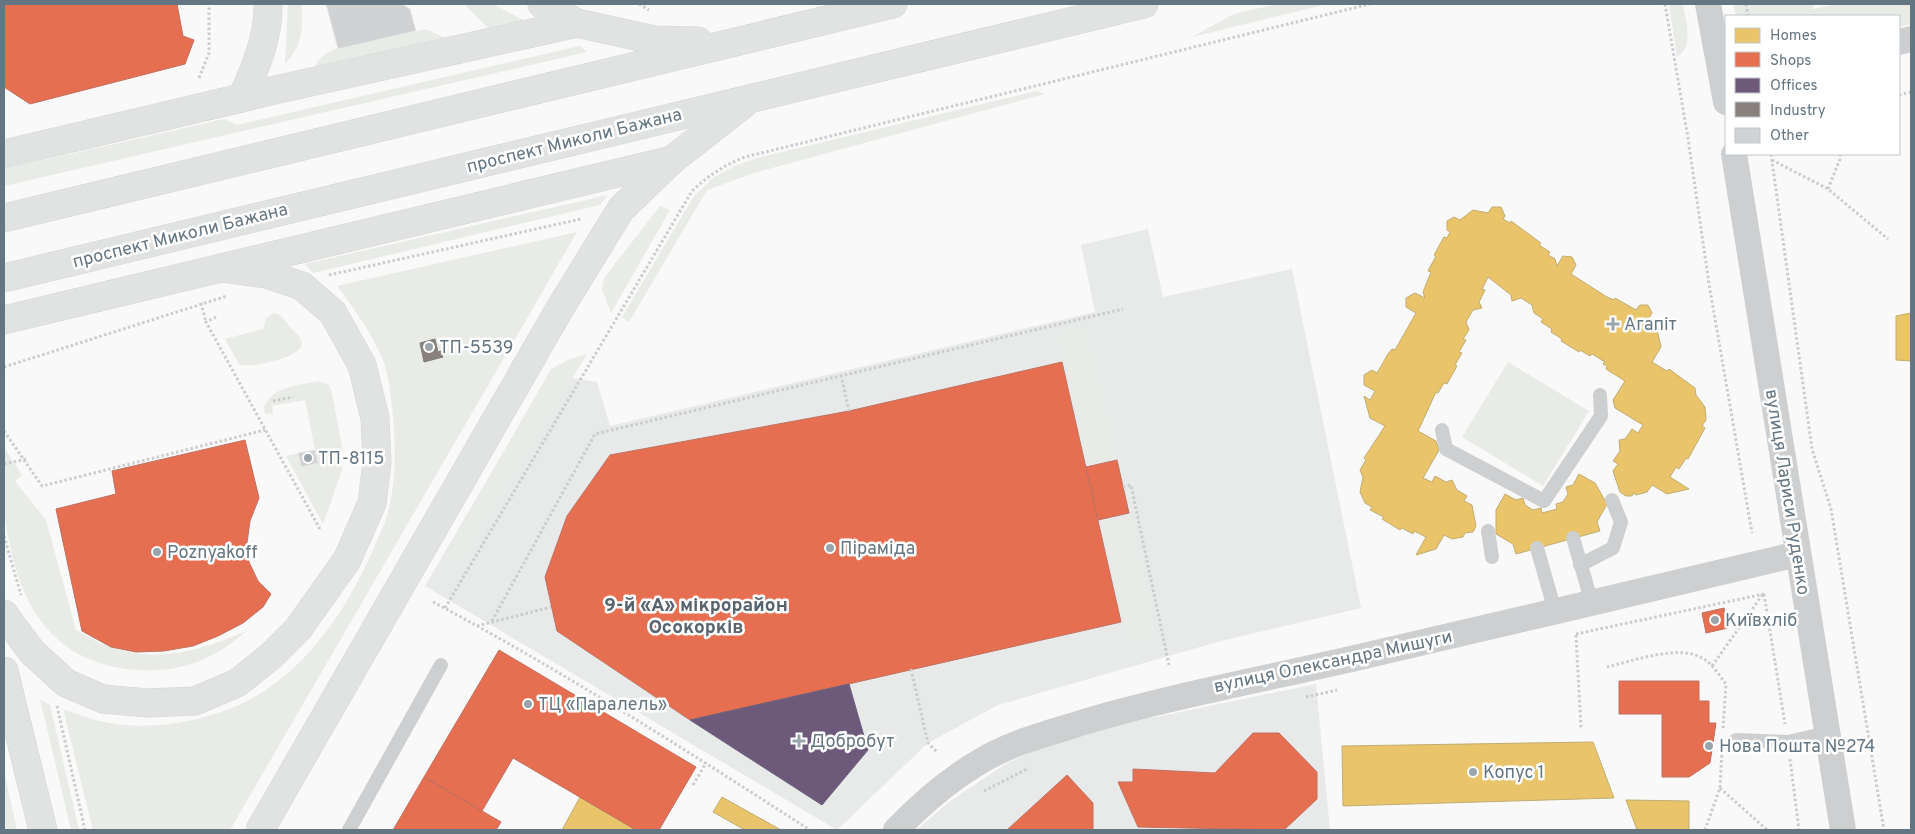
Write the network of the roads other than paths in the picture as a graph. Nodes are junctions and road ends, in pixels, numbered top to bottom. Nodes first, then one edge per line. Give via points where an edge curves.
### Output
1 (268, 4) edge
2 (542, 4) edge
3 (893, 4) edge
4 (1144, 4) edge
5 (1708, 4) edge
6 (577, 22) junction
7 (733, 42) junction
8 (1725, 91) edge
9 (753, 97) junction
10 (242, 98) junction
11 (4, 154) edge
12 (1734, 155) edge
13 (672, 160) junction
14 (4, 218) edge
15 (218, 267) junction
16 (4, 278) edge
17 (4, 320) edge
18 (1600, 395) dead end
19 (1442, 430) dead end
20 (1612, 500) dead end
21 (1488, 532) dead end
22 (1573, 538) dead end
23 (1537, 548) dead end
24 (1798, 554) junction
25 (1492, 557) dead end
26 (1580, 565) junction
27 (1592, 603) junction
28 (14, 608) edge
29 (1555, 611) junction
30 (441, 666) dead end
31 (4, 671) edge
32 (1827, 733) junction
33 (1736, 740) dead end
34 (43, 830) edge
35 (260, 830) edge
36 (349, 830) edge
37 (896, 830) edge
38 (1842, 830) edge

1 - 10 main road via 260,51
2 - 6 main road
3 - 7 main road
4 - 9 main road, проспект Миколи Бажана
5 - 8 street
6 - 7 main road via 654,40
6 - 10 main road
7 - 14 main road
9 - 13 main road
9 - 16 main road, проспект Миколи Бажана
10 - 11 main road
12 - 24 street, вулиця Лариси Руденко
13 - 15 main road
13 - 35 main road via 621,209 549,327
15 - 17 main road
15 - 28 main road via 266,274 302,286 333,313 362,365 375,418 377,462 372,503 347,560 298,629 271,656 237,683 194,701 148,703 103,699 66,683 32,652
18 - 19 lane via 1601,416 1544,502 1446,449
20 - 26 lane via 1621,522 1614,548
21 - 25 lane
22 - 26 lane
23 - 29 lane
24 - 27 street, вулиця Олександра Мишуги
24 - 32 street, вулиця Лариси Руденко
26 - 27 lane
27 - 29 street, вулиця Олександра Мишуги
29 - 37 street, вулиця Олександра Мишуги via 1144,704 1016,744 981,760 950,782
30 - 36 lane
31 - 34 main road
32 - 33 lane via 1788,742
32 - 38 street, вулиця Лариси Руденко

